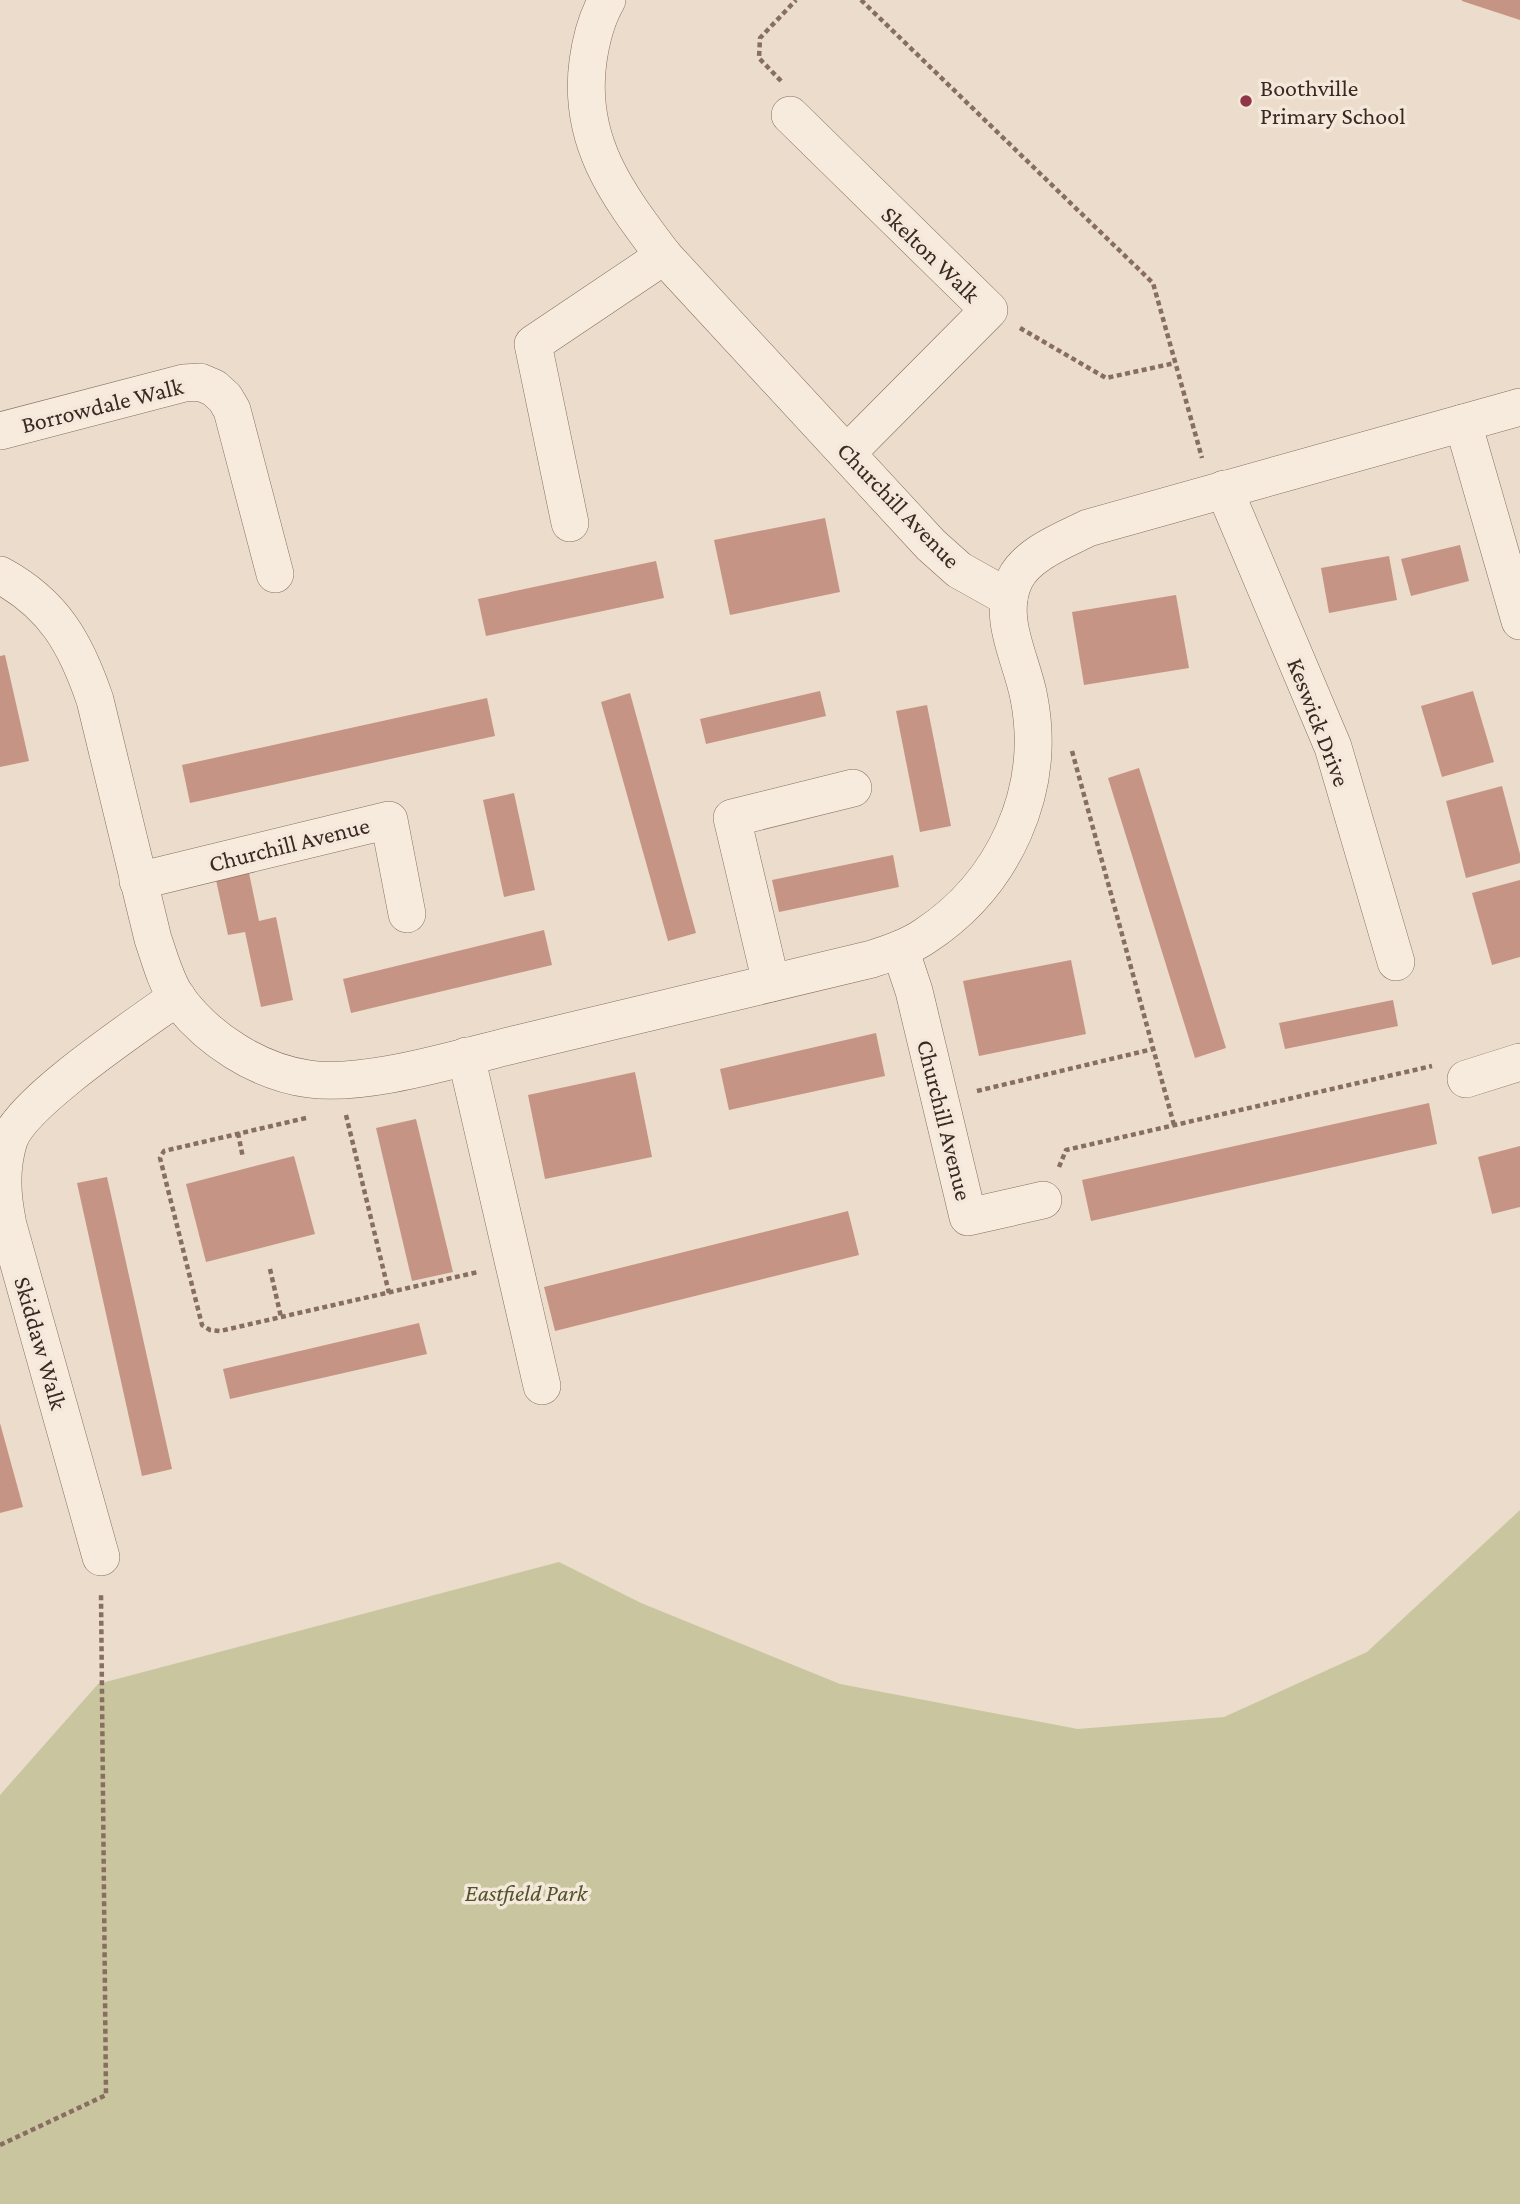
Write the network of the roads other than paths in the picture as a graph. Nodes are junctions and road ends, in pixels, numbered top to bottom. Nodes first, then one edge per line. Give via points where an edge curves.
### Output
1 (607, 0) edge
2 (790, 115) road end
3 (664, 256) junction
4 (1520, 407) edge
5 (1463, 423) junction
6 (0, 431) edge
7 (847, 453) junction
8 (1218, 491) junction
9 (570, 523) dead end
10 (275, 574) dead end
11 (0, 575) edge
12 (1009, 598) junction
13 (1520, 621) edge
14 (853, 788) dead end
15 (138, 881) junction
16 (407, 914) dead end
17 (900, 949) junction
18 (1396, 962) dead end
19 (771, 983) junction
20 (177, 997) junction
21 (466, 1056) junction
22 (1520, 1062) edge
23 (1466, 1079) road end
24 (1043, 1200) road end
25 (542, 1386) dead end
26 (101, 1557) road end

1 - 3 street, Churchill Avenue via 591,41 587,72 593,138 628,209
2 - 7 street, Skelton Walk via 989,310
3 - 7 street, Churchill Avenue
3 - 9 street via 533,344
4 - 5 street
5 - 8 street
5 - 13 street
6 - 10 street, Borrowdale Walk via 184,383 200,382 214,388 225,398 237,422
7 - 12 street, Churchill Avenue via 931,545 960,570
8 - 12 street via 1088,528 1057,543 1016,578
8 - 18 street, Keswick Drive via 1333,747
11 - 15 street via 43,606 66,633 83,664
12 - 17 street via 1012,639 1034,732 1022,816 1009,847 970,899 923,937
14 - 19 street via 732,818
15 - 16 street, Churchill Avenue via 389,820
15 - 20 street via 164,973
17 - 19 street
17 - 24 street, Churchill Avenue via 968,1217
19 - 21 street
20 - 21 street via 217,1040 277,1072 309,1079 351,1080
20 - 26 street, Skiddaw Walk via 54,1088 25,1116 10,1137 2,1167 8,1225
21 - 25 street
22 - 23 street

